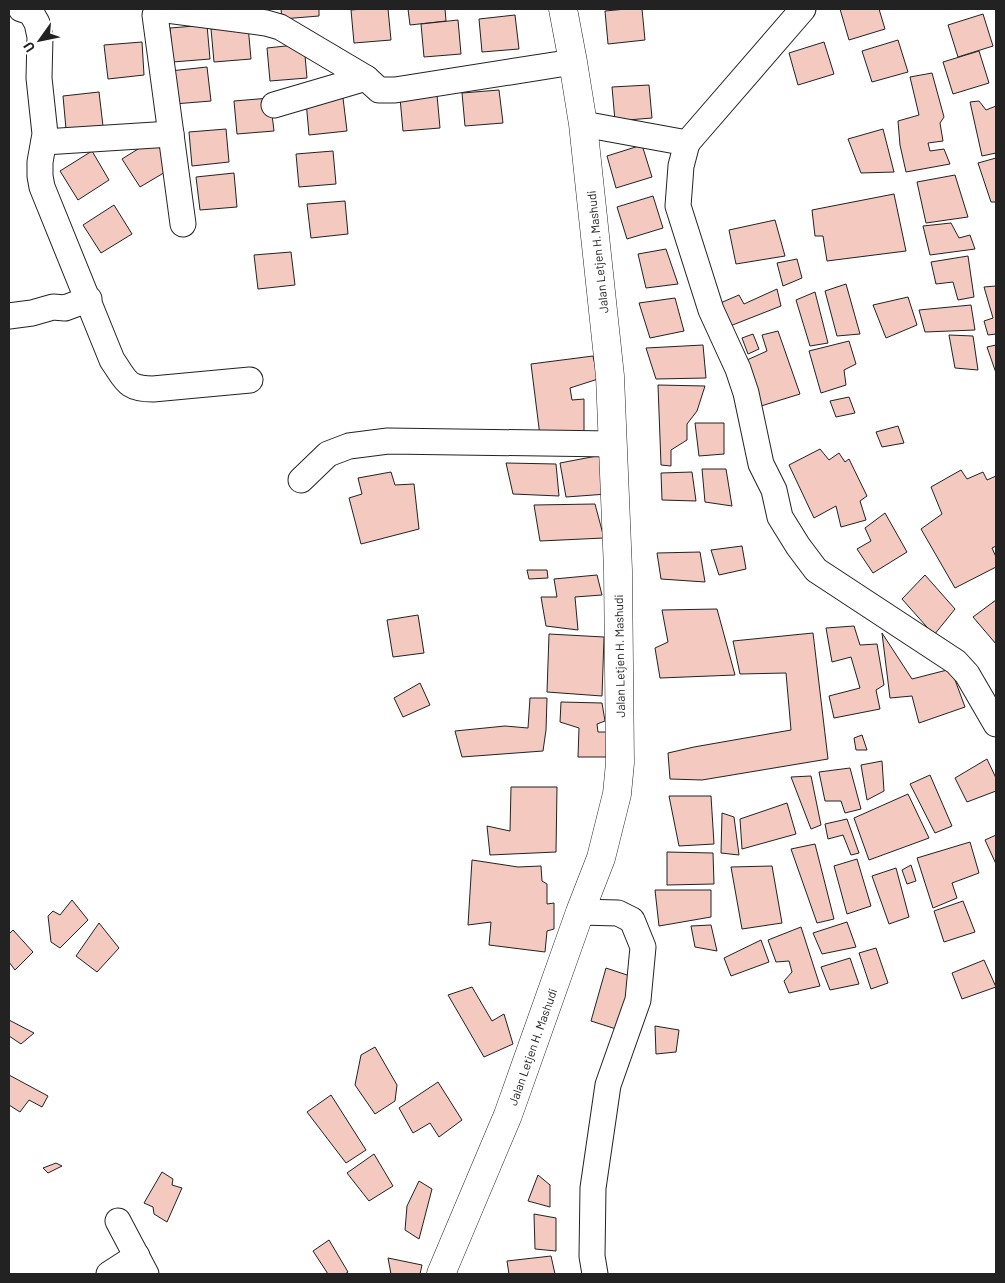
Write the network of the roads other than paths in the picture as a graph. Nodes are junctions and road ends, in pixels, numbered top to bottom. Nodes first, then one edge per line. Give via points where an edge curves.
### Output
1 (21, 9) edge
2 (563, 9) edge
3 (803, 9) edge
4 (573, 62) junction
5 (366, 78) junction
6 (274, 105) dead end
7 (583, 124) junction
8 (171, 134) junction
9 (44, 142) junction
10 (688, 143) junction
11 (183, 224) dead end
12 (88, 300) junction
13 (9, 316) edge
14 (250, 380) dead end
15 (613, 444) junction
16 (301, 480) dead end
17 (996, 724) edge
18 (580, 912) junction
19 (118, 1221) dead end
20 (141, 1265) edge
21 (109, 1274) edge
22 (441, 1274) edge
23 (595, 1274) edge

1 - 9 street via 30,12 39,30 38,78
2 - 4 main road, Jalan Letjen H. Mashudi
3 - 10 street
4 - 5 street via 395,90 379,90
4 - 7 main road, Jalan Letjen H. Mashudi
5 - 6 street
5 - 8 street via 280,27 159,9 155,14
7 - 10 street
7 - 15 main road, Jalan Letjen H. Mashudi via 609,367
8 - 9 street
8 - 11 street
9 - 12 street via 40,162 42,187
10 - 17 street via 681,166 678,206 712,310 738,369 761,464 774,490 780,518 816,570 956,662 967,674
12 - 13 street via 65,308 54,307
12 - 14 street via 112,360 129,384 139,390
15 - 16 street via 388,441 349,446 328,454
15 - 18 main road, Jalan Letjen H. Mashudi via 620,763 617,794 601,858
18 - 22 main road, Jalan Letjen H. Mashudi via 508,1115
18 - 23 street via 618,914 632,920 643,946 638,1000 608,1085 593,1188 592,1256
19 - 20 street
20 - 21 street

